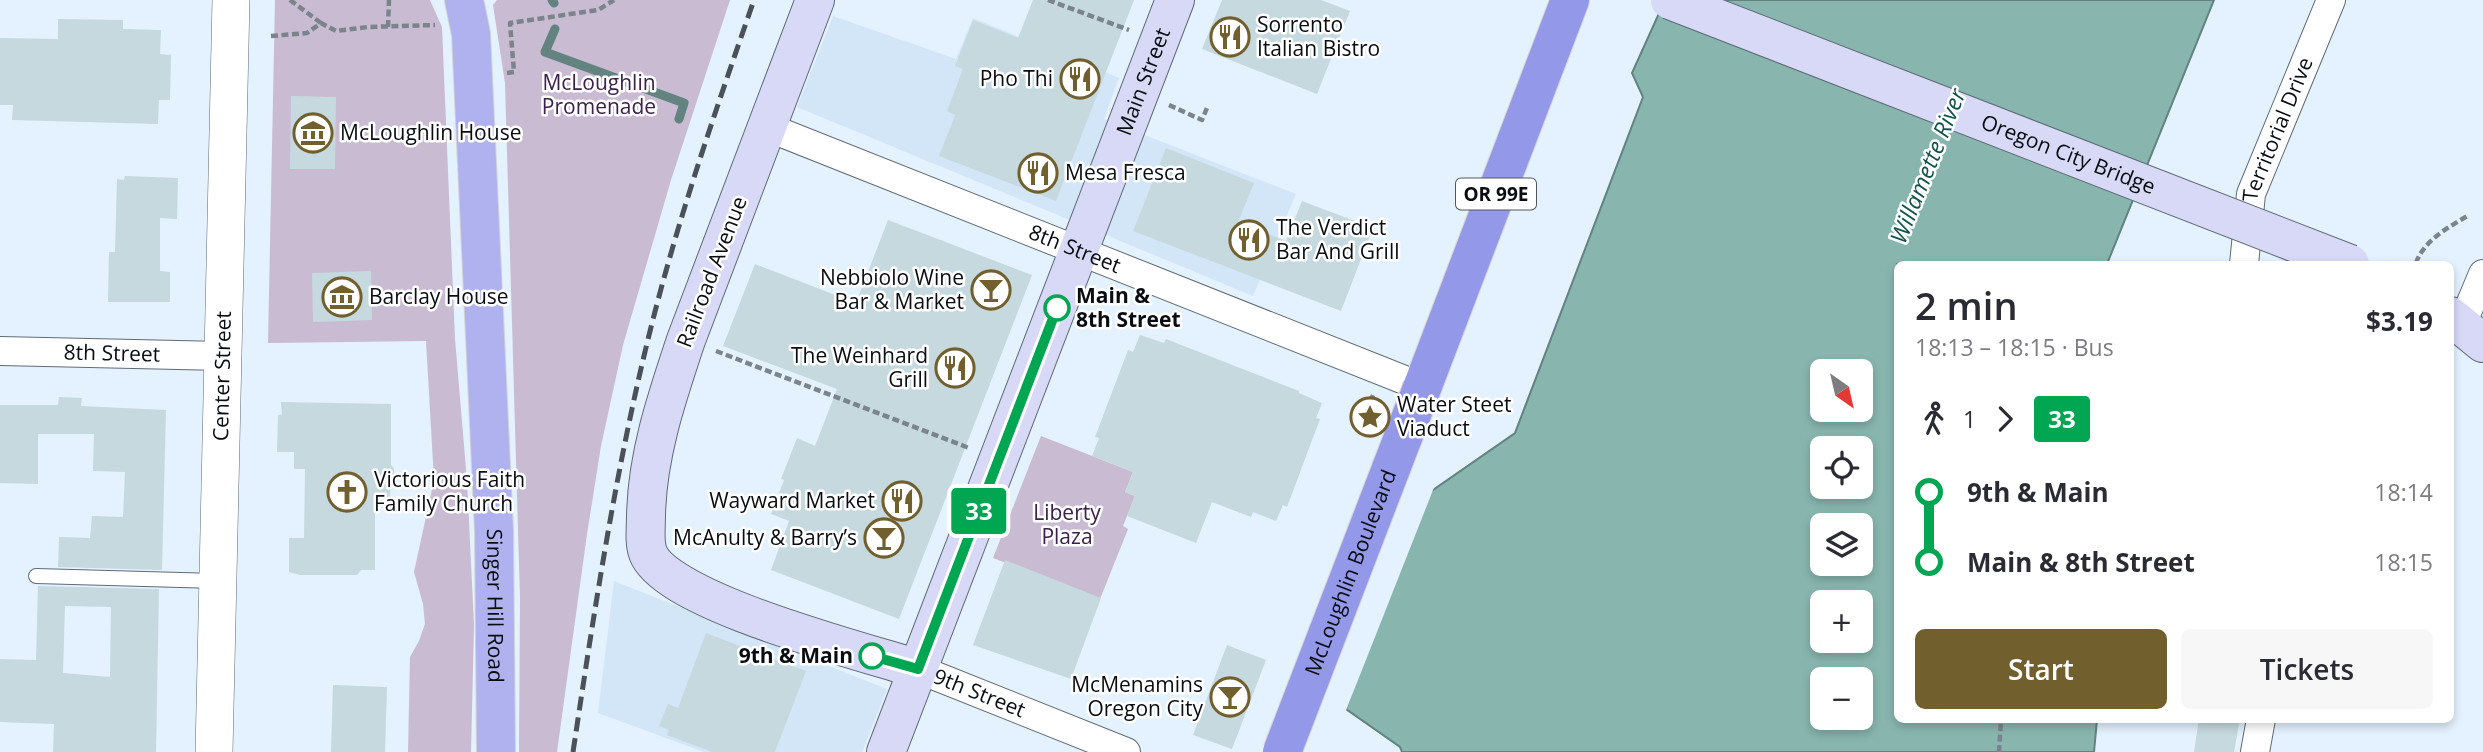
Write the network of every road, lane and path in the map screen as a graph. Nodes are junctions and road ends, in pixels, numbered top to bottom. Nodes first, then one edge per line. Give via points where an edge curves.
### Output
1 (232, 0) edge
2 (290, 0) edge
3 (389, 0) edge
4 (614, 0) edge
5 (815, 0) edge
6 (1048, 0) edge
7 (1175, 0) edge
8 (1570, 0) edge
9 (1670, 0) edge
10 (2331, 0) edge
11 (454, 12) edge
12 (321, 23) junction
13 (388, 27) junction
14 (271, 36) dead end
15 (1159, 41) junction
16 (514, 72) dead end
17 (1140, 92) junction
18 (1207, 108) dead end
19 (767, 127) junction
20 (2469, 215) dead end
21 (1079, 250) junction
22 (2244, 261) edge
23 (2342, 261) edge
24 (2417, 261) edge
25 (2483, 274) edge
26 (2465, 327) edge
27 (686, 340) junction
28 (0, 351) edge
29 (223, 356) junction
30 (1422, 388) junction
31 (1368, 407) dead end
32 (1359, 432) dead end
33 (1000, 460) junction
34 (648, 552) joint
35 (36, 576) dead end
36 (218, 581) junction
37 (918, 669) junction
38 (2001, 723) edge
39 (2260, 723) edge
40 (214, 752) edge
41 (496, 752) edge
42 (886, 752) edge
43 (1126, 752) edge
44 (1282, 752) edge
45 (1999, 752) edge
46 (2255, 752) edge

1 - 29 street, Center Street
2 - 12 path
3 - 13 path
4 - 16 path via 598,9 510,23
5 - 19 main road, Railroad Avenue
6 - 15 path
7 - 15 main road, Main Street
8 - 30 highway, McLoughlin Boulevard / OR 99E
9 - 23 main road, Oregon City Bridge, bridge
10 - 22 street, Territorial Drive via 2251,194
11 - 13 path
11 - 41 main road, Singer Hill Road via 471,34 494,531
12 - 13 path via 336,31
12 - 14 path via 307,33
15 - 17 main road, Main Street
17 - 18 path via 1202,120
17 - 21 main road, Main Street
19 - 21 street, 8th Street
19 - 27 main road, Railroad Avenue
20 - 24 path via 2441,232
21 - 30 street, 8th Street
21 - 33 main road, Main Street
25 - 26 street
27 - 33 path
27 - 34 main road, Railroad Avenue via 649,475
28 - 29 street, 8th Street
29 - 36 street, Center Street
30 - 44 highway, McLoughlin Boulevard / OR 99E, bridge
31 - 32 path
33 - 37 main road, Main Street
34 - 37 main road, 9th Street via 662,573 694,593 843,649
35 - 36 lane
36 - 40 street, Center Street
37 - 42 main road, Main Street
37 - 43 street, 9th Street
38 - 45 path
39 - 46 street

